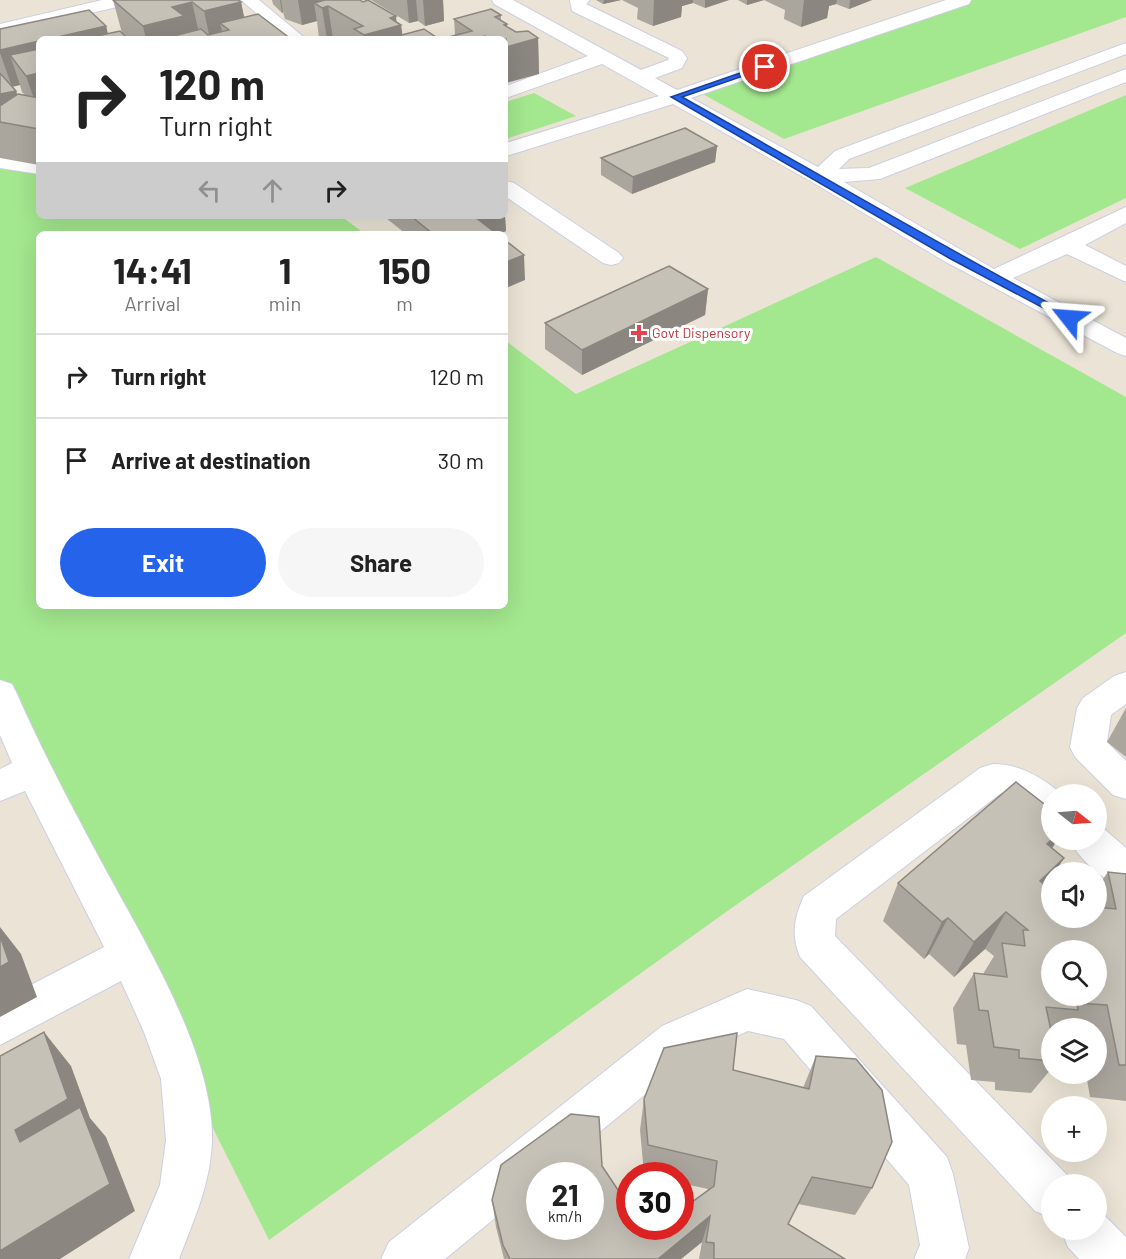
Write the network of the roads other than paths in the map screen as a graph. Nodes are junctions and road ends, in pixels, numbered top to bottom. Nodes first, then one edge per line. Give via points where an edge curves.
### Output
1 (54, 0) edge
2 (124, 0) edge
3 (249, 0) edge
4 (500, 0) edge
5 (582, 0) edge
6 (947, 2) edge
7 (891, 7) dead end
8 (7, 12) edge
9 (32, 22) junction
10 (0, 29) edge
11 (825, 29) dead end
12 (293, 36) edge
13 (1126, 48) edge
14 (603, 57) junction
15 (1126, 75) edge
16 (639, 77) junction
17 (508, 92) edge
18 (675, 97) junction
19 (508, 149) edge
20 (0, 162) edge
21 (36, 168) edge
22 (820, 177) junction
23 (508, 189) edge
24 (1126, 213) edge
25 (1067, 244) junction
26 (611, 258) dead end
27 (1126, 275) edge
28 (994, 278) junction
29 (1126, 348) edge
30 (1126, 685) edge
31 (0, 694) edge
32 (16, 778) edge
33 (1126, 784) edge
34 (1041, 799) edge
35 (1101, 850) edge
36 (1126, 872) edge
37 (130, 955) junction
38 (0, 1024) edge
39 (1041, 1182) edge
40 (1095, 1240) edge
41 (154, 1259) edge
42 (406, 1259) edge
43 (939, 1259) edge
44 (1113, 1259) edge

1 - 8 street
2 - 9 street
3 - 12 street
4 - 14 street
5 - 16 street via 577,2 578,7 676,54 675,64
6 - 18 street
7 - 11 street
8 - 9 street
9 - 10 street
13 - 22 street via 842,155
14 - 16 street
14 - 17 street
15 - 22 street via 872,174
16 - 18 street
18 - 19 street
18 - 22 street
20 - 21 street
22 - 28 street
23 - 26 street
24 - 25 street
25 - 27 street
25 - 28 street
28 - 29 street
30 - 33 street via 1095,708 1088,747
31 - 32 street
32 - 37 street
34 - 39 street via 1024,785 993,779 818,909 814,944
35 - 36 street
37 - 38 street
37 - 41 street via 183,1079 189,1140 184,1185
40 - 44 street
42 - 43 street via 677,1041 747,1010 796,1022 930,1174 945,1248

